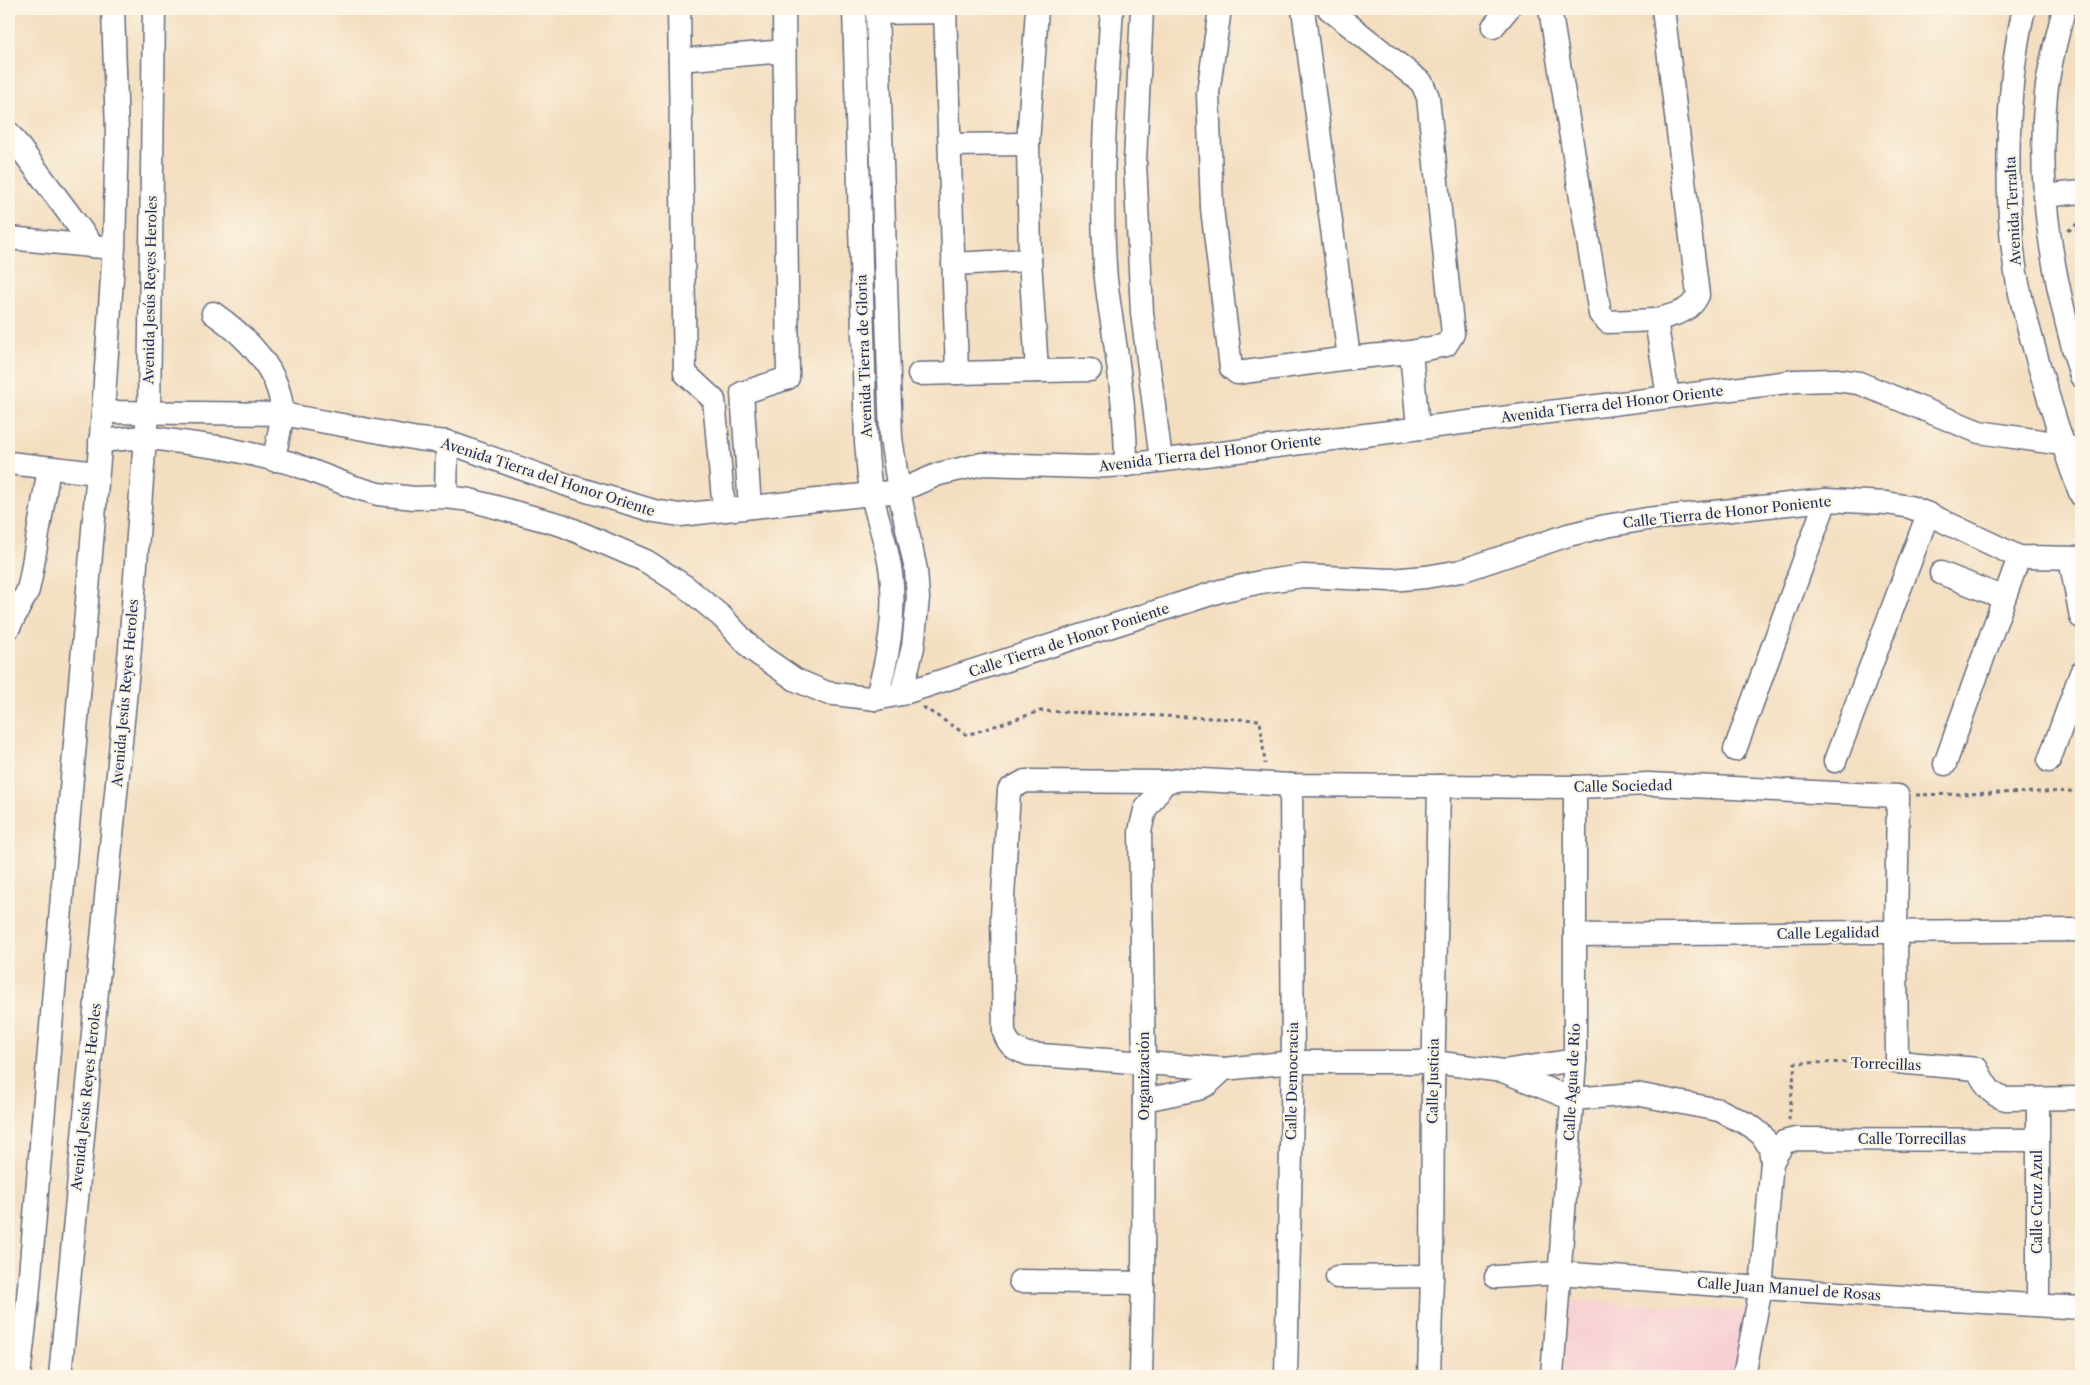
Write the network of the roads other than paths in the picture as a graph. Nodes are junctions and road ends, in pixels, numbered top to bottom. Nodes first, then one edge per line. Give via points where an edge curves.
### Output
1 (113, 9) edge
2 (154, 9) edge
3 (679, 9) edge
4 (784, 9) edge
5 (854, 9) edge
6 (1037, 9) edge
7 (1112, 9) edge
8 (1142, 9) edge
9 (1220, 9) edge
10 (1303, 9) edge
11 (1328, 9) edge
12 (1508, 9) edge
13 (1550, 9) edge
14 (1663, 9) edge
15 (2024, 9) edge
16 (2064, 9) edge
17 (945, 10) edge
18 (877, 11) edge
19 (1493, 27) dead end
20 (784, 51) junction
21 (680, 60) junction
22 (9, 133) edge
23 (1028, 144) junction
24 (950, 145) junction
25 (2081, 192) edge
26 (2044, 196) junction
27 (9, 238) edge
28 (103, 247) junction
29 (1030, 260) junction
30 (953, 264) junction
31 (213, 313) dead end
32 (1656, 320) junction
33 (1411, 352) junction
34 (1349, 358) junction
35 (1090, 370) dead end
36 (1036, 371) junction
37 (957, 373) junction
38 (920, 374) dead end
39 (2081, 376) edge
40 (1668, 397) junction
41 (103, 412) junction
42 (149, 414) junction
43 (282, 414) junction
44 (1418, 428) junction
45 (145, 437) junction
46 (100, 441) junction
47 (447, 442) junction
48 (2071, 448) edge
49 (274, 460) junction
50 (1161, 460) junction
51 (9, 462) edge
52 (1126, 465) junction
53 (49, 468) junction
54 (97, 473) junction
55 (898, 491) junction
56 (872, 495) junction
57 (2081, 495) edge
58 (446, 498) junction
59 (1826, 500) junction
60 (750, 507) junction
61 (724, 510) junction
62 (1928, 514) junction
63 (2019, 556) junction
64 (2076, 558) edge
65 (1941, 573) dead end
66 (2004, 598) junction
67 (2081, 617) edge
68 (11, 618) edge
69 (2081, 673) edge
70 (901, 694) junction
71 (876, 699) junction
72 (1735, 750) dead end
73 (2049, 761) dead end
74 (1835, 762) dead end
75 (1945, 764) dead end
76 (1165, 782) junction
77 (1291, 785) junction
78 (1439, 786) junction
79 (1576, 787) junction
80 (2081, 930) edge
81 (1896, 932) junction
82 (1575, 935) junction
83 (1575, 1060) junction
84 (1144, 1062) junction
85 (1293, 1062) junction
86 (1433, 1062) junction
87 (1224, 1069) junction
88 (1503, 1071) junction
89 (2081, 1098) edge
90 (1572, 1099) junction
91 (2038, 1099) junction
92 (1144, 1100) junction
93 (2036, 1140) junction
94 (1772, 1162) junction
95 (1559, 1273) junction
96 (1432, 1276) junction
97 (1496, 1276) dead end
98 (1337, 1277) dead end
99 (1020, 1281) dead end
100 (1143, 1283) junction
101 (1761, 1288) junction
102 (2038, 1304) junction
103 (2081, 1308) edge
104 (19, 1376) edge
105 (60, 1376) edge
106 (1140, 1376) edge
107 (1286, 1376) edge
108 (1429, 1376) edge
109 (1552, 1376) edge
110 (1744, 1376) edge

1 - 28 street via 118,132
2 - 42 street, Avenida Jesús Reyes Heroles
3 - 21 street
4 - 20 street
5 - 56 street, Avenida Tierra de Gloria via 866,432
6 - 23 street
7 - 52 street via 1102,204 1105,268 1120,375
8 - 50 street via 1135,171 1142,313
9 - 34 street via 1208,93 1212,208 1231,368 1237,373
10 - 34 street
11 - 33 street via 1422,84 1428,97 1453,334 1446,345
12 - 19 street
13 - 32 street via 1600,314 1608,322
14 - 32 street via 1698,295 1693,306
15 - 48 street, Avenida Terralta via 2012,95 2009,158 2016,273 2026,314
16 - 26 street via 2046,93
17 - 18 street
17 - 24 street
18 - 55 street, Avenida Tierra de Gloria via 891,438
20 - 21 street
20 - 60 street via 788,378 742,393
21 - 61 street via 685,373 714,400
22 - 28 street
23 - 24 street
23 - 29 street
24 - 30 street
25 - 26 street
26 - 39 street via 2058,289
27 - 28 street
28 - 41 street
29 - 30 street
29 - 36 street
30 - 37 street
31 - 43 street via 231,325 260,354 278,392
32 - 40 street
33 - 34 street
33 - 44 street
35 - 36 street
36 - 37 street
37 - 38 street
40 - 44 street, Avenida Tierra del Honor Oriente
40 - 48 street, Avenida Tierra del Honor Oriente via 1796,381 1836,380 1882,391 1979,432
41 - 42 street, Avenida Tierra del Honor Oriente
41 - 46 street
42 - 43 street, Avenida Tierra del Honor Oriente
42 - 45 street, Avenida Jesús Reyes Heroles
43 - 47 street, Avenida Tierra del Honor Oriente
43 - 49 street
44 - 50 street, Avenida Tierra del Honor Oriente
45 - 46 street, Calle Tierra de Honor Poniente
45 - 49 street, Calle Tierra de Honor Poniente via 224,448
45 - 105 street, Avenida Jesús Reyes Heroles via 130,648
46 - 54 street
47 - 58 street
47 - 61 street, Avenida Tierra del Honor Oriente via 570,486 667,514
48 - 57 street, Avenida Terralta
49 - 58 street, Calle Tierra de Honor Poniente via 378,494
50 - 52 street, Avenida Tierra del Honor Oriente
51 - 53 street
52 - 55 street, Avenida Tierra del Honor Oriente via 982,464 938,474
53 - 54 street
53 - 68 street via 28,590
54 - 104 street
55 - 56 street, Avenida Tierra del Honor Oriente
55 - 70 street, Avenida Tierra de Gloria via 911,542 918,598 913,647
56 - 60 street, Avenida Tierra del Honor Oriente
56 - 71 street, Avenida Tierra de Gloria via 884,533 891,574 892,617 888,659
58 - 71 street, Calle Tierra de Honor Poniente via 494,506 562,525 646,561 686,587 722,617 754,651 796,680 827,693
59 - 62 street, Calle Tierra de Honor Poniente via 1887,503
59 - 70 street, Calle Tierra de Honor Poniente via 1606,526 1460,571 1426,577 1390,580 1303,576 1261,582 1220,591
59 - 72 street
60 - 61 street, Avenida Tierra del Honor Oriente
62 - 63 street, Calle Tierra de Honor Poniente
62 - 74 street
63 - 64 street, Calle Tierra de Honor Poniente
63 - 66 street
64 - 67 street
65 - 66 street
66 - 75 street
69 - 73 street
70 - 71 street, Calle Tierra de Honor Poniente
76 - 77 street, Calle Sociedad via 1184,778
76 - 84 street, Organización via 1145,810 1140,831
76 - 84 street, Calle Sociedad via 1025,781 1009,790 1002,916 1004,1032 1007,1040 1012,1048 1028,1054
77 - 78 street, Calle Sociedad
77 - 85 street, Calle Democracia
78 - 79 street, Calle Sociedad
78 - 86 street, Calle Justicia
79 - 81 street, Calle Sociedad via 1649,784 1898,796
79 - 82 street, Calle Agua de Río
80 - 81 street, Calle Legalidad
81 - 82 street, Calle Legalidad
81 - 91 street, Torrecillas via 1897,1062 1977,1068 1988,1090 1996,1096
82 - 83 street, Calle Agua de Río
83 - 88 street
83 - 90 street, Calle Agua de Río
84 - 87 street
84 - 92 street, Organización
85 - 86 street
85 - 87 street
85 - 107 street, Calle Democracia
86 - 88 street
86 - 96 street, Calle Justicia
87 - 92 street via 1198,1090
88 - 90 street
89 - 91 street
90 - 94 street via 1636,1094 1719,1110 1762,1135 1770,1148
90 - 95 street, Calle Agua de Río
91 - 93 street, Calle Cruz Azul
92 - 100 street, Organización
93 - 94 street, Calle Torrecillas via 1796,1139 1787,1141
93 - 102 street, Calle Cruz Azul
94 - 101 street
95 - 97 street, Calle Juan Manuel de Rosas
95 - 101 street, Calle Juan Manuel de Rosas
95 - 109 street, Calle Agua de Río
96 - 98 street
96 - 108 street, Calle Justicia
99 - 100 street
100 - 106 street, Organización
101 - 102 street, Calle Juan Manuel de Rosas
101 - 110 street
102 - 103 street, Calle Juan Manuel de Rosas

